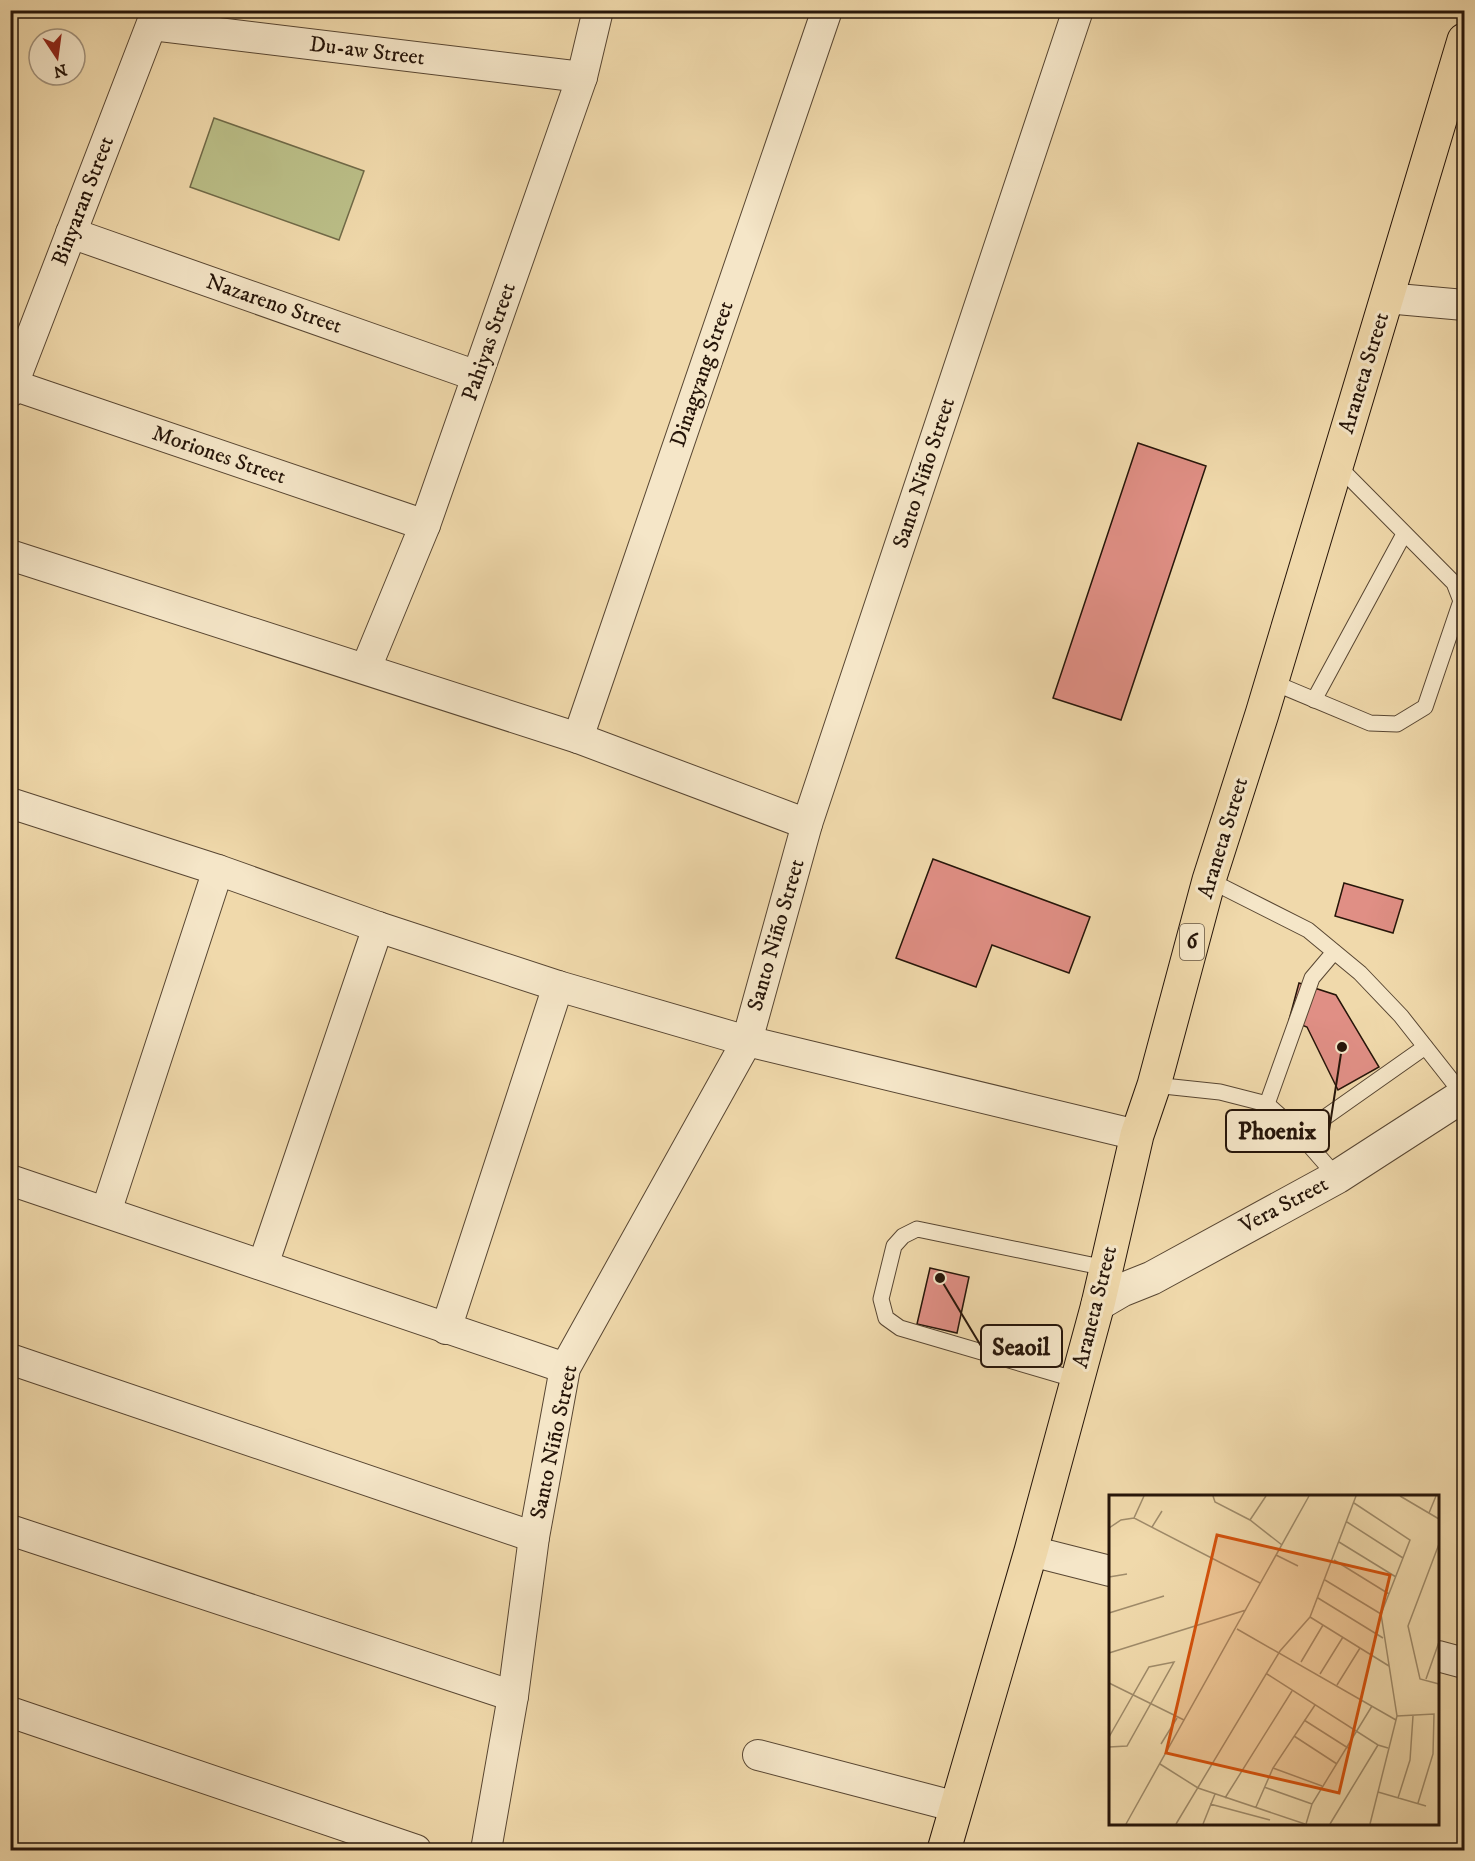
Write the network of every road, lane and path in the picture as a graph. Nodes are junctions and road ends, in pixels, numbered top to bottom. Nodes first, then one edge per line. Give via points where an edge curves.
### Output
1 (598, 10) edge
2 (827, 10) edge
3 (1078, 10) edge
4 (154, 18) edge
5 (1464, 40) edge
6 (582, 77) junction
7 (71, 233) junction
8 (1462, 296) edge
9 (1386, 298) junction
10 (477, 376) junction
11 (12, 388) edge
12 (1336, 465) junction
13 (424, 525) junction
14 (1404, 534) junction
15 (10, 555) edge
16 (366, 668) junction
17 (1272, 682) junction
18 (1314, 700) junction
19 (578, 738) junction
20 (10, 803) edge
21 (807, 824) junction
22 (218, 870) junction
23 (1209, 880) junction
24 (378, 927) junction
25 (1334, 951) junction
26 (558, 986) junction
27 (747, 1041) junction
28 (1425, 1047) junction
29 (1154, 1085) junction
30 (1464, 1096) edge
31 (1267, 1104) junction
32 (1137, 1135) junction
33 (1300, 1135) junction
34 (1337, 1177) junction
35 (10, 1180) edge
36 (106, 1212) junction
37 (263, 1266) junction
38 (1106, 1269) junction
39 (1098, 1304) junction
40 (446, 1329) junction
41 (10, 1359) edge
42 (565, 1368) junction
43 (1077, 1380) junction
44 (10, 1530) edge
45 (534, 1537) junction
46 (1031, 1551) junction
47 (1109, 1571) edge
48 (1439, 1657) edge
49 (1464, 1663) edge
50 (513, 1696) junction
51 (10, 1712) edge
52 (758, 1755) dead end
53 (957, 1807) junction
54 (416, 1851) edge
55 (486, 1851) edge
56 (944, 1851) edge

1 - 6 street, Pahiyas Street
2 - 19 street, Dinagyang Street
3 - 21 street, Santo Niño Street
4 - 6 street, Du-aw Street
4 - 7 street, Binyaran Street
5 - 9 highway, Araneta Street / 6
6 - 10 street, Pahiyas Street
7 - 10 street, Nazareno Street
7 - 11 street, Binyaran Street
8 - 9 street
9 - 12 highway, Araneta Street / 6
10 - 13 street, Pahiyas Street
11 - 13 street, Moriones Street
12 - 14 lane
12 - 17 highway, Araneta Street / 6
13 - 16 street, Pahiyas Street
14 - 18 lane
14 - 18 lane via 1454,583 1461,601 1425,707 1397,724 1370,723
15 - 16 street
16 - 19 street
17 - 18 lane
17 - 23 highway, Araneta Street / 6
19 - 21 street
20 - 22 street
21 - 27 street, Santo Niño Street
22 - 24 street
22 - 36 street
23 - 25 lane via 1308,930
23 - 29 highway, Araneta Street / 6
24 - 26 street
24 - 37 street
25 - 28 lane via 1401,1016
25 - 31 lane via 1312,978
26 - 27 street
26 - 40 street
27 - 32 street
27 - 42 street, Santo Niño Street
28 - 30 lane
28 - 33 lane
29 - 31 lane via 1220,1092
29 - 32 highway, Araneta Street / 6
30 - 34 street, Vera Street
31 - 33 lane
32 - 38 highway, Araneta Street / 6
33 - 34 lane
34 - 39 street, Vera Street
35 - 36 street
36 - 37 street
37 - 40 street
38 - 39 highway, Araneta Street / 6
38 - 43 lane via 917,1230 903,1236 894,1246 881,1299 886,1318 900,1328
39 - 43 highway, Araneta Street / 6
40 - 42 street
41 - 45 street
42 - 45 street, Santo Niño Street
43 - 46 highway, Araneta Street / 6
44 - 50 street
45 - 50 street, Santo Niño Street
46 - 47 street
46 - 53 highway, Araneta Street / 6
48 - 49 street
50 - 55 street, Santo Niño Street
51 - 54 street
52 - 53 street
53 - 56 highway, Araneta Street / 6

